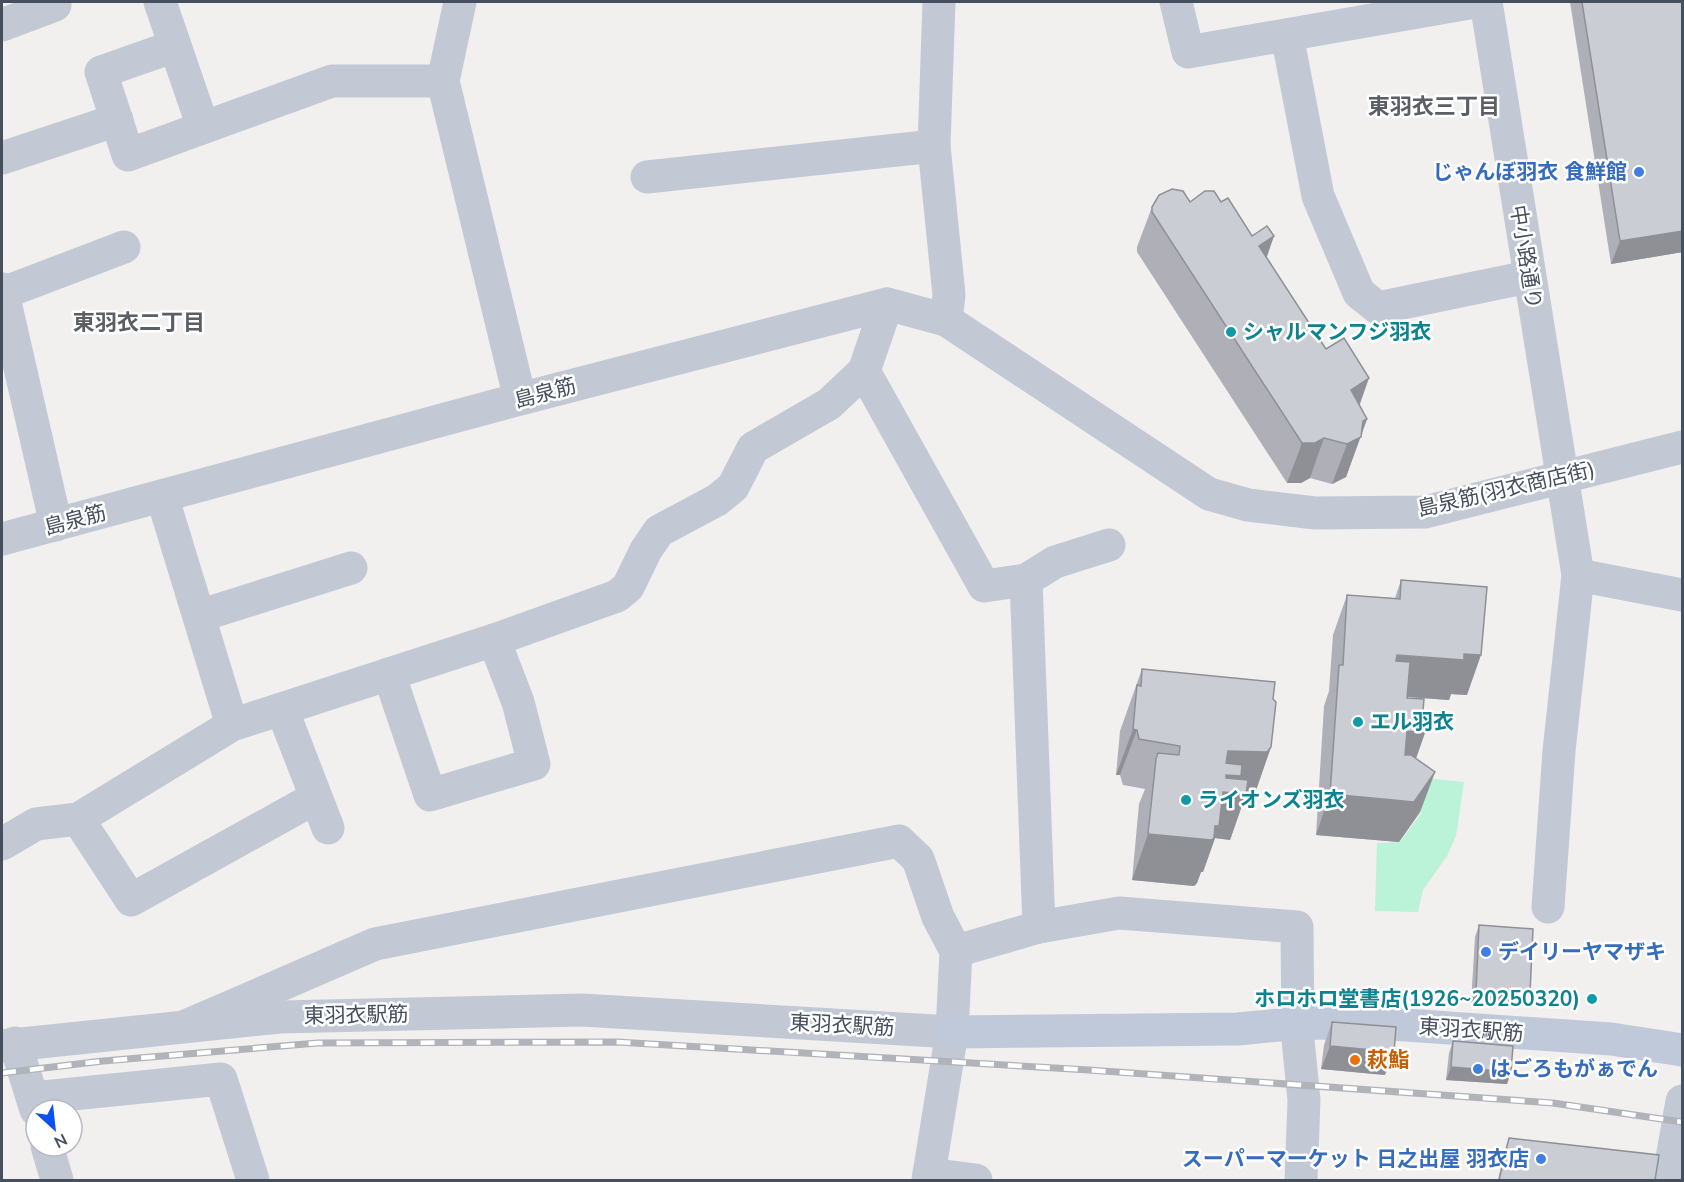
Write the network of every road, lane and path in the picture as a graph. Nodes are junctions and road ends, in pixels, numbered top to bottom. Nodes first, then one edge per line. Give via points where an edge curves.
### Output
1 (160, 2) edge
2 (460, 2) edge
3 (939, 2) edge
4 (1176, 2) edge
5 (1474, 2) edge
6 (1486, 2) edge
7 (55, 5) dead end
8 (2, 25) edge
9 (1287, 35) junction
10 (175, 46) junction
11 (443, 81) junction
12 (117, 120) junction
13 (203, 127) junction
14 (934, 146) junction
15 (2, 158) edge
16 (647, 177) dead end
17 (124, 247) dead end
18 (1528, 277) junction
19 (2, 291) edge
20 (887, 304) junction
21 (946, 320) junction
22 (864, 371) junction
23 (520, 399) junction
24 (1069, 401) joint
25 (1683, 447) edge
26 (1563, 477) junction
27 (162, 496) junction
28 (56, 525) junction
29 (2, 539) edge
30 (1109, 545) dead end
31 (351, 567) dead end
32 (1578, 575) junction
33 (1026, 580) junction
34 (1683, 595) edge
35 (199, 616) junction
36 (494, 640) junction
37 (389, 674) junction
38 (282, 709) junction
39 (232, 725) junction
40 (315, 798) junction
41 (78, 819) junction
42 (328, 828) dead end
43 (2, 844) edge
44 (1548, 907) dead end
45 (1039, 927) junction
46 (956, 951) junction
47 (1300, 1023) junction
48 (186, 1026) junction
49 (952, 1032) junction
50 (8, 1045) edge
51 (1683, 1050) edge
52 (32, 1098) edge
53 (78, 1098) edge
54 (1683, 1101) edge
55 (51, 1158) edge
56 (1674, 1174) edge
57 (929, 1177) edge
58 (57, 1180) edge
59 (253, 1180) edge
60 (976, 1180) edge
61 (1301, 1180) edge

1 - 10 street
2 - 11 street
3 - 14 street
4 - 9 street via 1188,52
5 - 9 street
6 - 18 street, 中小路通り
7 - 8 street
9 - 18 street via 1318,196 1359,293 1378,308
10 - 12 street via 101,72
10 - 13 street
11 - 13 street via 332,81
11 - 23 street
12 - 13 street via 128,155
12 - 15 street
14 - 16 street
14 - 21 street via 949,295
17 - 19 street
18 - 26 street, 中小路通り
19 - 28 street
20 - 21 street, 島泉筋
20 - 22 street
20 - 23 street, 島泉筋
21 - 24 street, 島泉筋
22 - 33 street via 984,586
22 - 36 street via 829,404 753,448 733,487 659,531 628,587 617,596
23 - 27 street, 島泉筋
24 - 26 street, 島泉筋(羽衣商店街) via 1209,494 1248,505 1315,513 1425,512
25 - 26 street, 島泉筋(羽衣商店街)
26 - 32 street, 中小路通り
27 - 28 street, 島泉筋
27 - 35 street
28 - 29 street, 島泉筋
30 - 33 street via 1055,562
31 - 35 street
32 - 34 street
32 - 44 street, 中小路通り via 1559,751
33 - 45 street
35 - 39 street
36 - 37 street
36 - 37 street via 518,702 534,764 430,795
37 - 38 street
38 - 39 street
38 - 40 street
39 - 41 street
40 - 41 street via 131,900
40 - 42 street
41 - 43 street via 36,824
45 - 46 street
45 - 47 street via 1119,913 1297,927
46 - 48 street via 938,917 918,859 899,840 375,944
46 - 49 street
47 - 49 street, 東羽衣駅筋 via 1238,1029
47 - 51 street, 東羽衣駅筋 via 1391,1024 1600,1039
47 - 61 street via 1304,1100
48 - 49 street, 東羽衣駅筋 via 280,1017 582,1010
48 - 50 street, 東羽衣駅筋
49 - 57 street
50 - 52 street
53 - 59 street via 221,1078
54 - 56 street
55 - 58 street
57 - 60 street

